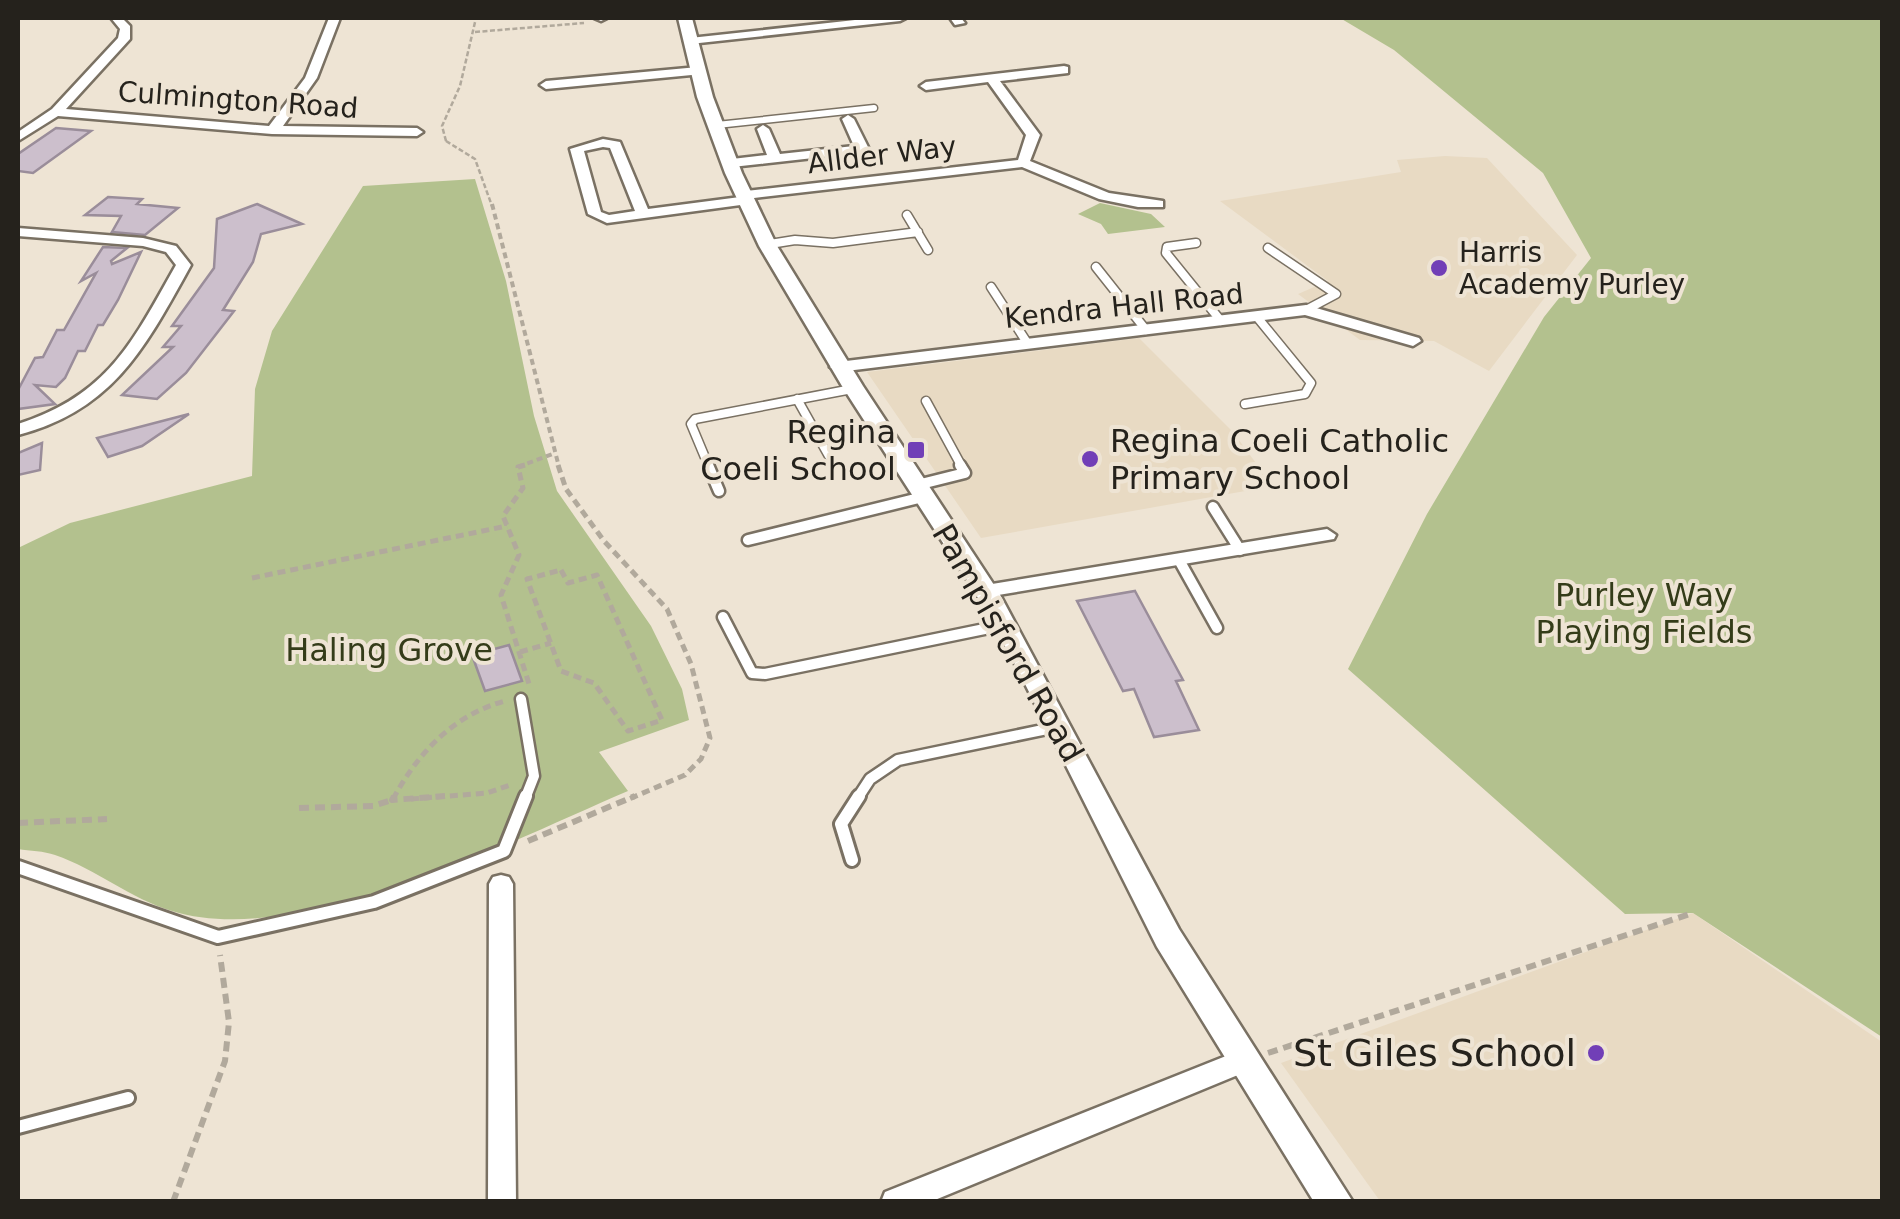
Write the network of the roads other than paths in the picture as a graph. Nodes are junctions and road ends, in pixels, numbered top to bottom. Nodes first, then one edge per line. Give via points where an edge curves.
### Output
1 (116, 18) edge
2 (336, 18) edge
3 (685, 18) edge
4 (900, 18) edge
5 (690, 42) junction
6 (1064, 70) dead end
7 (698, 71) junction
8 (992, 79) junction
9 (926, 86) dead end
10 (548, 102) dead end
11 (874, 108) dead end
12 (56, 112) junction
13 (848, 119) dead end
14 (717, 124) junction
15 (763, 129) dead end
16 (272, 130) junction
17 (417, 132) dead end
18 (18, 137) edge
19 (776, 158) junction
20 (1023, 163) junction
21 (732, 164) junction
22 (747, 197) junction
23 (1158, 204) dead end
24 (642, 214) junction
25 (907, 215) dead end
26 (18, 232) edge
27 (918, 232) junction
28 (1196, 242) dead end
29 (770, 244) junction
30 (1268, 248) dead end
31 (928, 250) dead end
32 (1096, 268) dead end
33 (991, 287) dead end
34 (1306, 310) junction
35 (1256, 316) junction
36 (1221, 321) junction
37 (1146, 330) junction
38 (1026, 341) junction
39 (1413, 341) dead end
40 (838, 367) junction
41 (852, 389) junction
42 (797, 400) junction
43 (926, 402) dead end
44 (1245, 404) dead end
45 (18, 430) edge
46 (830, 456) dead end
47 (719, 491) dead end
48 (920, 491) junction
49 (1213, 507) dead end
50 (1327, 535) dead end
51 (748, 540) dead end
52 (1240, 550) junction
53 (1179, 560) junction
54 (986, 590) junction
55 (724, 617) dead end
56 (1005, 625) junction
57 (1217, 628) dead end
58 (520, 699) road end
59 (1058, 727) junction
60 (852, 860) dead end
61 (18, 867) edge
62 (501, 884) dead end
63 (1242, 1062) junction
64 (128, 1098) dead end
65 (18, 1127) edge
66 (502, 1202) edge
67 (895, 1202) edge
68 (1335, 1202) edge

1 - 12 street via 126,28 124,39
2 - 16 street via 310,85
3 - 5 street, Pampisford Road
4 - 5 street
5 - 7 street, Pampisford Road
6 - 8 street
7 - 10 street via 545,80
7 - 14 street, Pampisford Road
8 - 9 street
8 - 20 street via 1033,135
11 - 14 lane
12 - 16 street, Culmington Road
12 - 18 street
13 - 19 street via 862,149
14 - 21 street, Pampisford Road
15 - 19 street
16 - 17 street, Culmington Road
19 - 21 street
20 - 22 street, Allder Way
20 - 23 street via 1115,202
21 - 22 street, Pampisford Road
22 - 24 street, Allder Way
22 - 29 street, Pampisford Road
24 - 24 street, Allder Way via 594,214 576,152 582,146 615,145
25 - 27 lane
26 - 45 street via 143,242 171,249 184,265 108,384 50,421
27 - 29 lane
27 - 31 lane
28 - 36 lane via 1167,247 1166,253
29 - 40 street, Pampisford Road
30 - 34 lane via 1336,294
32 - 37 lane
33 - 38 lane
34 - 35 street, Kendra Hall Road
34 - 39 street, Kendra Hall Road
35 - 36 street, Kendra Hall Road
35 - 44 lane via 1312,383 1305,394
36 - 37 street, Kendra Hall Road
37 - 38 street, Kendra Hall Road
38 - 40 street, Kendra Hall Road
40 - 41 street, Pampisford Road
41 - 42 lane
41 - 48 street, Pampisford Road
42 - 46 lane
42 - 47 lane via 690,424
43 - 48 lane via 965,474
48 - 51 lane
48 - 54 street, Pampisford Road
49 - 52 lane
50 - 52 street
52 - 53 street
53 - 54 street
53 - 57 lane
54 - 56 street, Pampisford Road
55 - 56 lane via 752,673 765,674
56 - 59 street, Pampisford Road
58 - 61 lane via 534,776 504,851 374,902 218,937
59 - 60 lane via 898,760 879,770 840,824
59 - 63 street, Pampisford Road
62 - 66 street
63 - 67 street
63 - 68 street, Pampisford Road
64 - 65 lane

